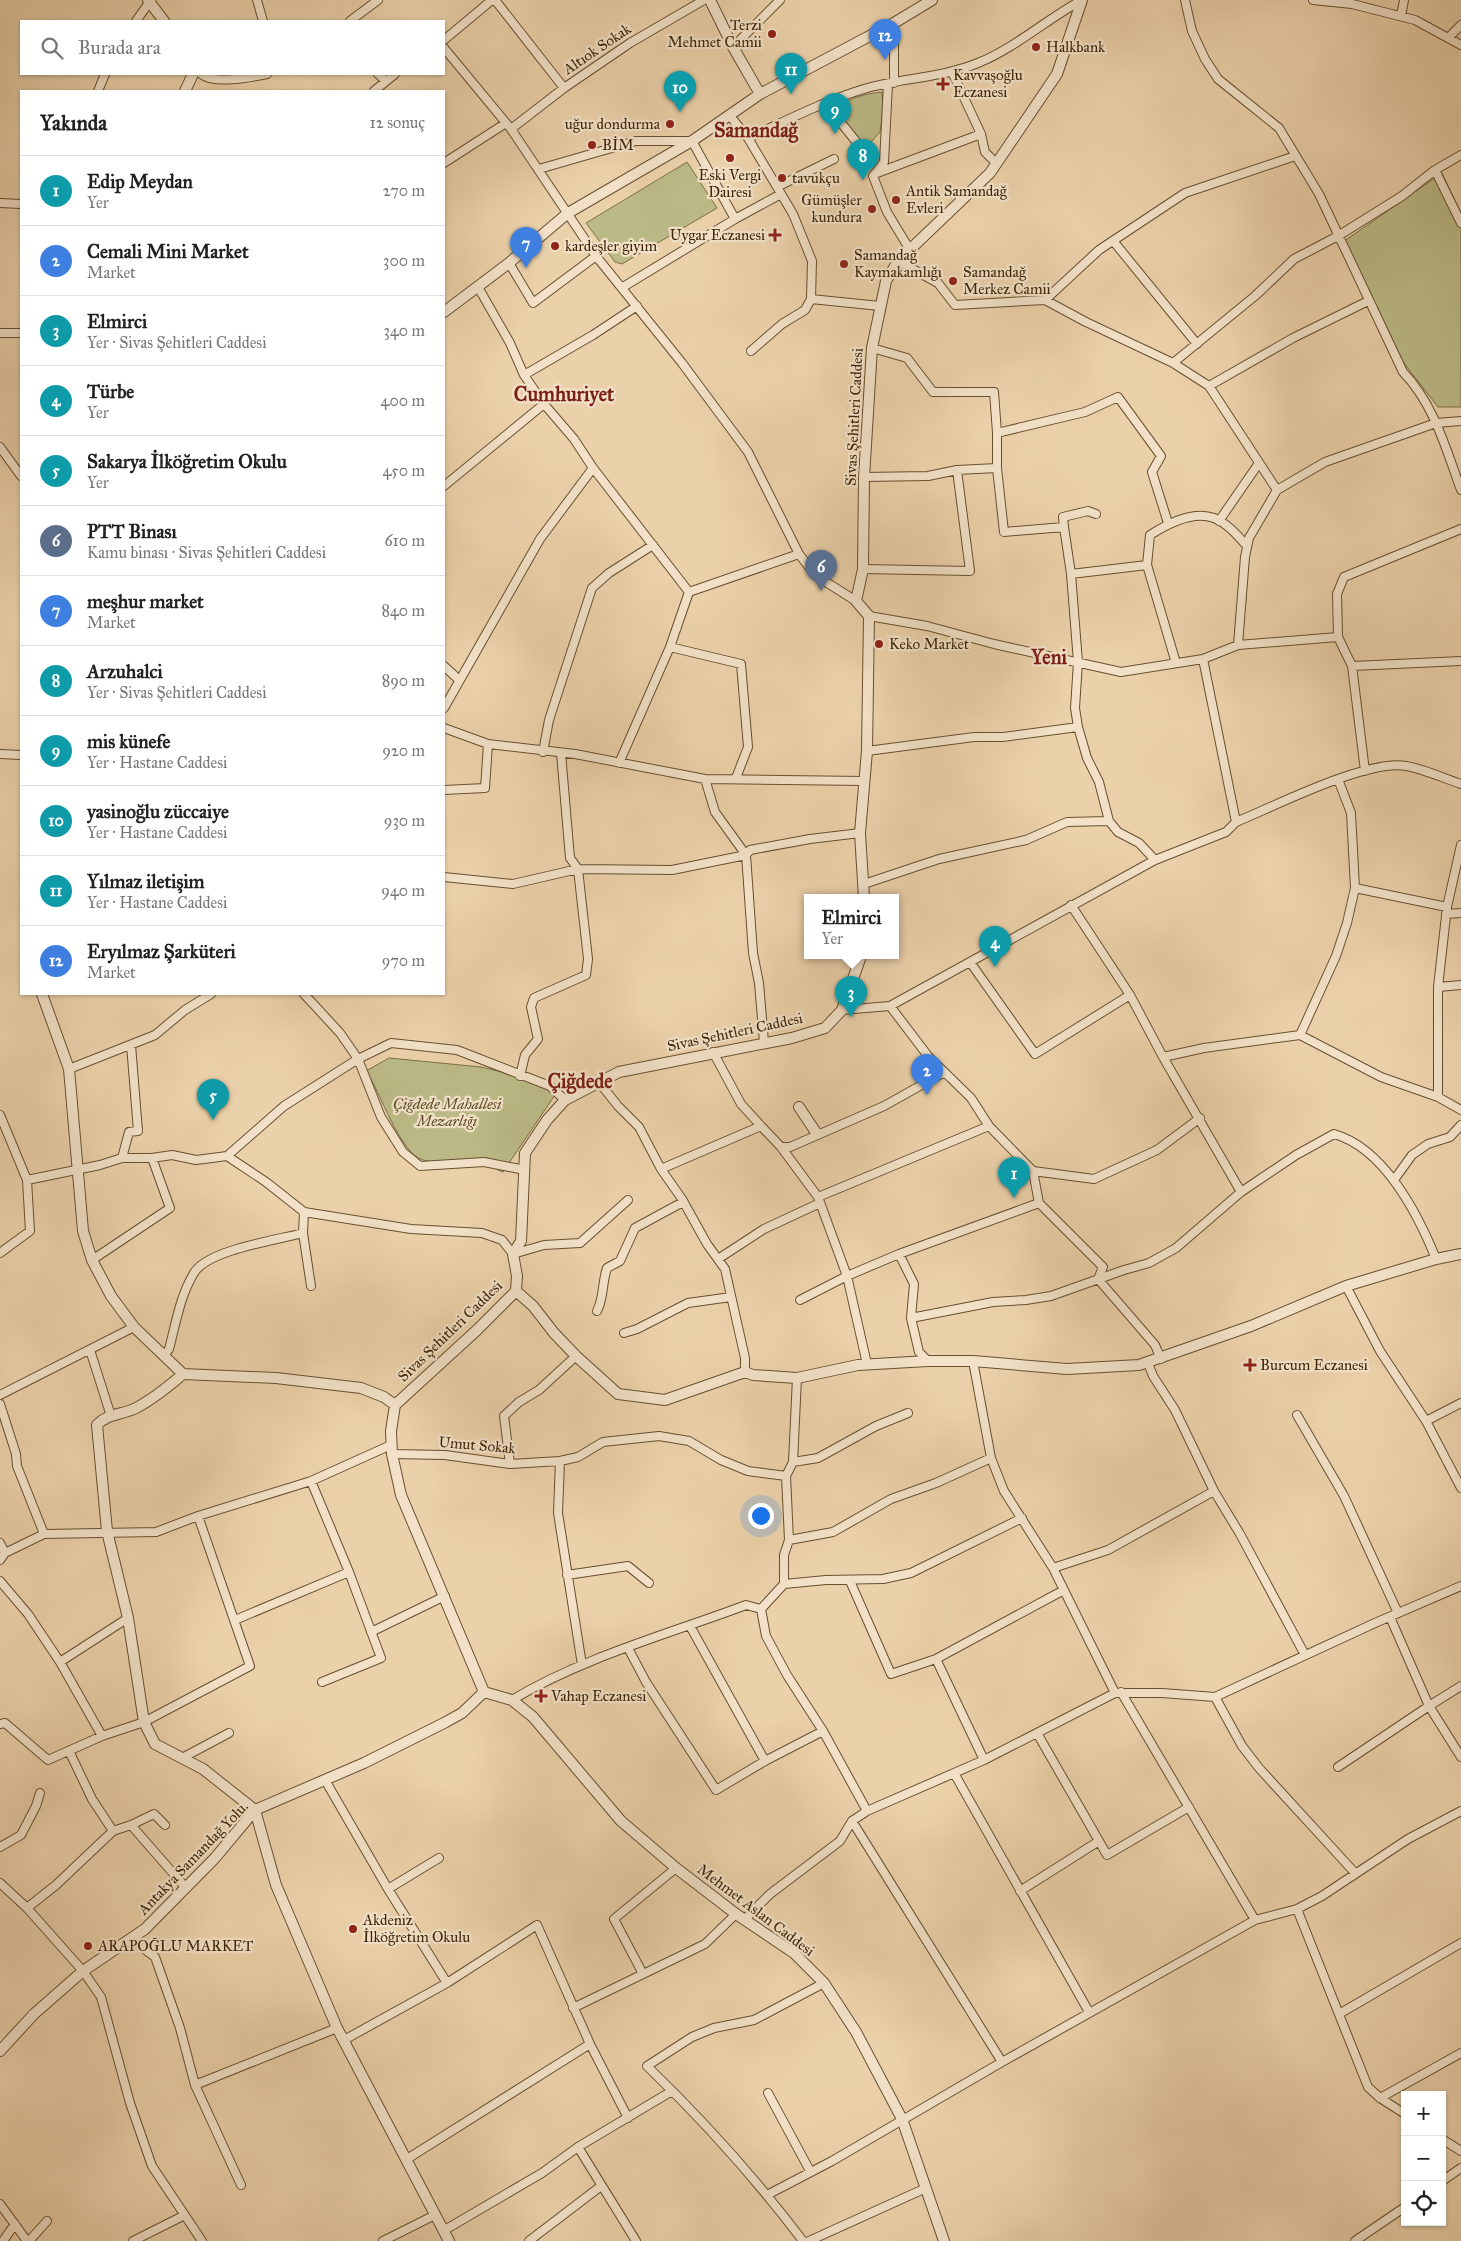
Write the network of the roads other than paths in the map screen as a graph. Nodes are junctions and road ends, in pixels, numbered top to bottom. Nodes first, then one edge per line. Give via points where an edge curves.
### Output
1 (258, 0) edge
2 (378, 0) edge
3 (494, 0) edge
4 (704, 0) edge
5 (710, 0) edge
6 (932, 0) edge
7 (1082, 0) edge
8 (1185, 0) edge
9 (1313, 0) edge
10 (1404, 0) edge
11 (149, 1) edge
12 (776, 2) edge
13 (1352, 2) edge
14 (1401, 16) junction
15 (137, 20) edge
16 (163, 20) edge
17 (263, 20) edge
18 (351, 20) edge
19 (894, 23) junction
20 (1461, 25) edge
21 (1449, 37) junction
22 (445, 39) edge
23 (1461, 45) edge
24 (733, 47) junction
25 (445, 49) edge
26 (952, 72) junction
27 (105, 75) edge
28 (193, 75) edge
29 (202, 75) edge
30 (263, 75) edge
31 (379, 75) edge
32 (395, 75) edge
33 (386, 82) junction
34 (891, 84) junction
35 (564, 88) junction
36 (98, 90) edge
37 (185, 90) edge
38 (375, 90) edge
39 (760, 94) junction
40 (825, 103) junction
41 (730, 116) junction
42 (506, 123) junction
43 (511, 129) junction
44 (981, 134) junction
45 (748, 138) junction
46 (692, 141) junction
47 (867, 155) dead end
48 (1461, 155) edge
49 (1294, 156) junction
50 (834, 159) dead end
51 (445, 162) edge
52 (996, 164) junction
53 (539, 169) junction
54 (1435, 170) junction
55 (877, 172) junction
56 (776, 187) junction
57 (781, 194) junction
58 (0, 203) edge
59 (20, 204) edge
60 (568, 213) junction
61 (735, 219) junction
62 (1461, 223) edge
63 (1338, 236) junction
64 (1114, 242) junction
65 (910, 250) junction
66 (596, 256) junction
67 (898, 261) junction
68 (509, 263) junction
69 (478, 287) junction
70 (623, 287) junction
71 (811, 299) junction
72 (1044, 300) junction
73 (1368, 301) junction
74 (637, 306) junction
75 (880, 306) junction
76 (445, 311) edge
77 (20, 332) edge
78 (0, 333) edge
79 (1197, 344) junction
80 (872, 348) junction
81 (751, 351) dead end
82 (1173, 363) junction
83 (524, 375) junction
84 (1210, 386) junction
85 (544, 404) junction
86 (1461, 421) edge
87 (1436, 423) junction
88 (997, 433) junction
89 (0, 447) edge
90 (1259, 464) junction
91 (593, 468) junction
92 (997, 468) junction
93 (957, 470) junction
94 (20, 475) edge
95 (864, 477) junction
96 (445, 485) edge
97 (1277, 490) junction
98 (1461, 490) edge
99 (1096, 514) dead end
100 (1219, 521) junction
101 (1168, 523) junction
102 (1064, 527) junction
103 (1461, 529) edge
104 (653, 545) junction
105 (1247, 546) junction
106 (799, 554) junction
107 (1148, 565) junction
108 (863, 568) junction
109 (1071, 574) junction
110 (688, 592) junction
111 (856, 601) junction
112 (869, 616) junction
113 (1338, 637) junction
114 (1238, 645) junction
115 (670, 647) junction
116 (1202, 660) junction
117 (1461, 661) edge
118 (1078, 662) junction
119 (1176, 664) junction
120 (1352, 666) junction
121 (445, 667) edge
122 (458, 679) junction
123 (445, 706) edge
124 (1078, 727) junction
125 (445, 728) edge
126 (488, 744) junction
127 (867, 751) junction
128 (543, 752) junction
129 (561, 753) junction
130 (0, 754) edge
131 (20, 754) edge
132 (619, 763) junction
133 (1365, 771) junction
134 (736, 778) junction
135 (705, 779) junction
136 (1338, 779) junction
137 (864, 781) junction
138 (1461, 784) edge
139 (445, 790) edge
140 (1109, 821) junction
141 (1236, 822) junction
142 (860, 833) junction
143 (1461, 845) edge
144 (746, 855) junction
145 (1155, 860) junction
146 (578, 870) junction
147 (445, 877) edge
148 (864, 884) junction
149 (1355, 888) junction
150 (864, 894) edge
151 (1071, 905) junction
152 (1446, 910) junction
153 (1461, 913) edge
154 (859, 959) edge
155 (970, 962) junction
156 (1461, 986) edge
157 (1438, 987) junction
158 (42, 995) edge
159 (209, 995) edge
160 (305, 995) edge
161 (1130, 995) junction
162 (890, 1006) junction
163 (842, 1010) junction
164 (1300, 1034) junction
165 (764, 1042) junction
166 (131, 1045) junction
167 (714, 1052) junction
168 (1163, 1057) junction
169 (358, 1058) junction
170 (69, 1069) junction
171 (943, 1073) junction
172 (520, 1076) junction
173 (598, 1081) junction
174 (1438, 1097) junction
175 (565, 1100) junction
176 (799, 1107) dead end
177 (1461, 1110) edge
178 (0, 1115) edge
179 (1200, 1118) junction
180 (1461, 1125) edge
181 (761, 1126) junction
182 (990, 1126) junction
183 (3, 1129) edge
184 (817, 1134) junction
185 (781, 1147) junction
186 (226, 1156) junction
187 (122, 1158) junction
188 (152, 1158) junction
189 (661, 1169) junction
190 (78, 1170) junction
191 (525, 1170) junction
192 (1033, 1171) junction
193 (27, 1180) junction
194 (1394, 1180) junction
195 (1242, 1192) junction
196 (628, 1200) dead end
197 (819, 1200) junction
198 (683, 1202) junction
199 (1038, 1203) junction
200 (304, 1212) junction
201 (303, 1233) junction
202 (0, 1253) edge
203 (512, 1254) junction
204 (899, 1254) junction
205 (1461, 1254) edge
206 (1436, 1258) junction
207 (718, 1259) junction
208 (92, 1260) junction
209 (847, 1276) junction
210 (1098, 1279) junction
211 (311, 1286) dead end
212 (1346, 1286) junction
213 (516, 1291) junction
214 (731, 1297) junction
215 (800, 1300) dead end
216 (597, 1311) dead end
217 (911, 1318) junction
218 (134, 1327) junction
219 (624, 1333) dead end
220 (90, 1350) junction
221 (164, 1356) junction
222 (576, 1356) junction
223 (1161, 1359) junction
224 (928, 1361) junction
225 (973, 1361) junction
226 (1148, 1362) junction
227 (867, 1364) junction
228 (745, 1372) junction
229 (183, 1374) junction
230 (797, 1378) junction
231 (0, 1395) edge
232 (1461, 1403) edge
233 (0, 1404) edge
234 (395, 1405) junction
235 (908, 1413) dead end
236 (1297, 1415) dead end
237 (111, 1416) junction
238 (1426, 1421) junction
239 (392, 1449) junction
240 (991, 1458) junction
241 (560, 1461) junction
242 (793, 1462) junction
243 (510, 1464) junction
244 (786, 1476) junction
245 (311, 1481) junction
246 (1461, 1488) edge
247 (1214, 1491) junction
248 (198, 1516) junction
249 (1022, 1518) junction
250 (107, 1531) junction
251 (44, 1534) junction
252 (789, 1540) junction
253 (0, 1543) edge
254 (5, 1553) junction
255 (0, 1560) edge
256 (1054, 1568) junction
257 (349, 1572) junction
258 (567, 1575) junction
259 (0, 1581) edge
260 (850, 1581) junction
261 (649, 1583) dead end
262 (784, 1584) junction
263 (1461, 1586) edge
264 (1064, 1590) junction
265 (445, 1596) junction
266 (761, 1609) junction
267 (1398, 1614) junction
268 (1390, 1617) junction
269 (128, 1618) junction
270 (236, 1620) junction
271 (690, 1626) junction
272 (371, 1632) junction
273 (628, 1648) junction
274 (1305, 1655) junction
275 (936, 1659) junction
276 (60, 1662) junction
277 (582, 1665) junction
278 (322, 1682) dead end
279 (1461, 1686) edge
280 (484, 1692) junction
281 (1118, 1692) junction
282 (1215, 1697) junction
283 (512, 1700) junction
284 (1429, 1706) junction
285 (144, 1722) junction
286 (0, 1724) edge
287 (823, 1731) junction
288 (229, 1733) dead end
289 (1037, 1733) junction
290 (102, 1736) junction
291 (69, 1751) junction
292 (184, 1757) junction
293 (1461, 1757) edge
294 (984, 1760) junction
295 (765, 1761) junction
296 (1338, 1767) dead end
297 (954, 1773) junction
298 (325, 1780) junction
299 (40, 1793) dead end
300 (1189, 1807) junction
301 (255, 1810) junction
302 (867, 1811) junction
303 (1461, 1811) edge
304 (852, 1821) junction
305 (165, 1825) dead end
306 (131, 1826) junction
307 (113, 1831) junction
308 (1099, 1841) junction
309 (0, 1847) edge
310 (439, 1858) dead end
311 (676, 1868) junction
312 (1355, 1873) junction
313 (0, 1883) edge
314 (186, 1888) junction
315 (388, 1890) junction
316 (1020, 1891) junction
317 (27, 1908) junction
318 (1297, 1909) junction
319 (740, 1917) junction
320 (1255, 1920) junction
321 (131, 1939) junction
322 (1461, 1943) edge
323 (83, 1971) junction
324 (643, 1974) junction
325 (447, 1983) junction
326 (824, 1983) junction
327 (573, 2008) junction
328 (1089, 2012) junction
329 (1339, 2014) junction
330 (337, 2028) junction
331 (344, 2040) junction
332 (590, 2044) junction
333 (0, 2051) edge
334 (1461, 2053) edge
335 (1002, 2062) junction
336 (195, 2085) junction
337 (672, 2090) junction
338 (768, 2093) dead end
339 (1380, 2098) junction
340 (1401, 2111) edge
341 (628, 2118) junction
342 (902, 2119) junction
343 (1446, 2142) edge
344 (578, 2147) junction
345 (1461, 2151) edge
346 (407, 2159) junction
347 (1461, 2168) edge
348 (810, 2171) junction
349 (1446, 2178) edge
350 (241, 2185) dead end
351 (602, 2186) junction
352 (926, 2188) junction
353 (767, 2195) junction
354 (0, 2204) edge
355 (1401, 2210) edge
356 (434, 2214) junction
357 (183, 2216) junction
358 (47, 2220) dead end
359 (16, 2224) junction
360 (443, 2231) junction
361 (3, 2241) edge
362 (28, 2241) edge
363 (133, 2241) edge
364 (202, 2241) edge
365 (383, 2241) edge
366 (449, 2241) edge
367 (529, 2241) edge
368 (636, 2241) edge
369 (803, 2241) edge
370 (809, 2241) edge
371 (944, 2241) edge
372 (1355, 2241) edge

1 - 17 street
2 - 18 street
3 - 22 street
3 - 35 street
4 - 35 street, Altıok Sokak via 630,43
5 - 24 street
6 - 19 street
7 - 26 street via 1008,47
7 - 52 street, Sivas Şehitleri Caddesi via 1057,74
8 - 49 street via 1192,31 1218,79 1280,128
9 - 13 street
10 - 14 street
11 - 15 street
11 - 16 street
12 - 24 street
13 - 14 street
14 - 21 street
19 - 34 street
19 - 39 street
20 - 21 street
21 - 23 street
24 - 39 street
25 - 42 street
26 - 34 street
26 - 44 street
27 - 36 street
28 - 37 street
29 - 30 street via 218,79
31 - 33 street
32 - 33 street
33 - 38 street
34 - 40 street
34 - 55 street via 884,162
35 - 43 street, Altıok Sokak
39 - 41 street
40 - 45 street
40 - 47 street
41 - 45 street
41 - 46 street
42 - 43 street
42 - 51 street
43 - 53 street
44 - 52 street via 985,152
44 - 55 street
45 - 56 street
46 - 53 street via 636,141
46 - 60 street
46 - 61 street
48 - 54 street
49 - 63 street via 1319,194
49 - 64 street via 1185,193
50 - 56 street
52 - 65 street, Sivas Şehitleri Caddesi
53 - 60 street
54 - 62 street
54 - 63 street via 1402,196
55 - 65 street via 873,176 887,212
56 - 57 street
57 - 61 street
57 - 71 street via 812,261
58 - 59 street
60 - 66 street
60 - 68 street
61 - 70 street
63 - 73 street
63 - 79 street via 1294,259
64 - 72 street via 1088,260
64 - 79 street
65 - 67 street, Sivas Şehitleri Caddesi
66 - 68 street via 533,303
66 - 70 street
67 - 72 street via 938,283 955,305
67 - 75 street, Sivas Şehitleri Caddesi via 886,282
68 - 69 street
69 - 76 street
69 - 83 street
70 - 74 street
71 - 75 street
71 - 81 street via 805,310 782,324
72 - 82 street
73 - 84 street via 1293,338
73 - 87 street via 1403,372 1417,386
74 - 83 street
74 - 106 street via 748,452
75 - 80 street, Sivas Şehitleri Caddesi
77 - 78 street
79 - 82 street
80 - 88 street via 907,358 933,392 994,392
80 - 95 street, Sivas Şehitleri Caddesi
82 - 84 street
83 - 85 street
84 - 90 street
85 - 91 street via 574,439
85 - 96 street
86 - 87 street
87 - 97 street via 1325,462
87 - 98 street
88 - 92 street
88 - 101 street via 1084,412 1118,397 1162,456 1152,472
89 - 94 street
90 - 97 street
90 - 100 street
91 - 104 street
91 - 122 street via 540,539
92 - 93 street
92 - 102 street via 1004,532
93 - 95 street via 928,476
93 - 108 street via 970,571
95 - 108 street, Sivas Şehitleri Caddesi
97 - 105 street
99 - 102 street via 1088,511 1063,517
100 - 101 street via 1196,516
100 - 105 street
101 - 107 street via 1150,535
102 - 109 street
103 - 113 street via 1344,577 1337,594
104 - 110 street
104 - 128 street via 609,572 592,588 549,720
105 - 114 street
106 - 110 street
106 - 111 street via 815,575
107 - 109 street
107 - 119 street
108 - 111 street, Sivas Şehitleri Caddesi
109 - 118 street
110 - 115 street
111 - 112 street
112 - 118 street via 927,626
112 - 127 street
113 - 114 street
113 - 120 street
114 - 116 street
115 - 132 street
115 - 134 street via 741,664 748,747
116 - 119 street
116 - 141 street
117 - 120 street
118 - 119 street via 1121,672
118 - 124 street via 1075,708
120 - 133 street
121 - 122 street
122 - 123 street
124 - 127 street
124 - 140 street via 1087,758 1099,782
125 - 126 street
126 - 128 street
126 - 139 street via 486,788
127 - 137 street
128 - 129 street
129 - 132 street
129 - 146 street via 570,858
130 - 131 street
132 - 135 street
133 - 136 street
133 - 138 street via 1383,766 1406,766
134 - 135 street
134 - 137 street via 782,782
135 - 144 street via 715,812
136 - 141 street
136 - 149 street via 1351,813
137 - 142 street
140 - 145 street via 1118,832 1139,843
140 - 148 street via 1066,822 1026,840 940,859
141 - 145 street via 1226,832
142 - 144 street via 750,850
142 - 148 street
143 - 152 street
144 - 146 street via 672,870
144 - 165 street
145 - 151 street
146 - 147 street via 513,884
146 - 172 street via 588,959 586,975 534,998 531,1007 538,1039 526,1055
148 - 150 street
149 - 152 street
149 - 164 street via 1336,956
151 - 155 street
151 - 161 street
152 - 153 street
152 - 157 street
154 - 163 street, Sivas Şehitleri Caddesi
155 - 161 street via 1035,1054
155 - 162 street
156 - 157 street
157 - 174 street
158 - 170 street
159 - 166 street via 155,1035
160 - 169 street
161 - 168 street
162 - 163 street
162 - 171 street
163 - 165 street, Sivas Şehitleri Caddesi via 825,1028
164 - 168 street
164 - 174 street via 1381,1077
165 - 167 street, Sivas Şehitleri Caddesi
166 - 170 street
166 - 187 street via 138,1131 129,1132
167 - 173 street, Sivas Şehitleri Caddesi via 619,1072
167 - 181 street via 741,1104
168 - 179 street
169 - 172 street via 392,1043 457,1050
169 - 186 street via 284,1106
169 - 191 street via 381,1117 403,1152 420,1166 484,1162
170 - 190 street
171 - 182 street via 971,1098
171 - 184 street via 884,1106
172 - 175 street via 550,1086
173 - 175 street, Sivas Şehitleri Caddesi
173 - 189 street via 639,1128
174 - 177 street
175 - 191 street, Sivas Şehitleri Caddesi via 525,1153
176 - 184 street
178 - 183 street
179 - 192 street via 1157,1150 1094,1179
179 - 195 street
180 - 194 street via 1450,1137 1428,1144 1412,1155
181 - 185 street
181 - 189 street
182 - 192 street
182 - 197 street
183 - 193 street
184 - 185 street
185 - 197 street
186 - 188 street via 196,1160 172,1155
186 - 200 street
187 - 188 street
187 - 190 street
188 - 208 street via 170,1208
189 - 198 street
190 - 193 street
190 - 208 street via 83,1230
191 - 203 street, Sivas Şehitleri Caddesi via 520,1240
192 - 199 street
193 - 202 street via 30,1231
194 - 195 street via 1372,1156 1344,1136 1334,1134 1296,1155
194 - 206 street via 1423,1226
195 - 210 street via 1176,1248 1149,1263
196 - 203 street via 580,1243 544,1245
197 - 207 street via 764,1229
197 - 209 street
198 - 207 street
198 - 216 street via 635,1228 620,1261 607,1268
199 - 204 street
199 - 210 street via 1103,1267
200 - 201 street
200 - 203 street via 411,1229 482,1233 502,1240
201 - 211 street
201 - 221 street via 220,1253 194,1270
203 - 213 street, Sivas Şehitleri Caddesi via 517,1276
204 - 209 street
204 - 217 street via 914,1284
205 - 206 street
206 - 212 street
207 - 214 street via 725,1269
208 - 218 street via 111,1296
209 - 215 street
209 - 227 street
210 - 217 street via 1051,1296 993,1302
210 - 223 street via 1155,1345
212 - 223 street via 1252,1326
212 - 238 street via 1380,1351
213 - 222 street
213 - 234 street, Sivas Şehitleri Caddesi
214 - 219 street via 688,1303
214 - 228 street via 745,1358
217 - 224 street via 919,1352
218 - 220 street
218 - 221 street
220 - 231 street
220 - 237 street
221 - 229 street
222 - 228 street via 618,1394 646,1399 665,1400
222 - 243 street via 504,1416
223 - 226 street
224 - 225 street
224 - 227 street
225 - 226 street via 1067,1369
225 - 240 street
226 - 247 street
227 - 230 street
228 - 230 street
229 - 234 street via 276,1378 361,1388
229 - 237 street via 162,1393 134,1409
230 - 242 street
232 - 238 street
233 - 251 street via 18,1466
234 - 239 street
235 - 242 street via 876,1426 818,1458
236 - 267 street via 1344,1496
237 - 250 street via 97,1425
238 - 246 street
239 - 243 street, Umut Sokak
239 - 245 street, Umut Sokak
239 - 265 street via 401,1495
240 - 249 street via 1004,1491
240 - 252 street via 891,1499 833,1532
241 - 243 street, Umut Sokak
241 - 244 street, Umut Sokak via 578,1457 603,1442 659,1436 689,1441 748,1471
241 - 258 street via 558,1513
242 - 244 street
244 - 252 street
245 - 248 street, Umut Sokak
245 - 257 street
247 - 256 street via 1108,1550
247 - 274 street
248 - 250 street, Umut Sokak via 156,1532
248 - 270 street
249 - 256 street
249 - 260 street via 911,1573
250 - 251 street, Umut Sokak
250 - 269 street
251 - 254 street
252 - 262 street via 784,1555
253 - 254 street
254 - 255 street
256 - 264 street
257 - 270 street
257 - 272 street
258 - 261 street via 628,1566
258 - 277 street
259 - 276 street via 28,1614
260 - 262 street
260 - 275 street via 891,1674
262 - 266 street
263 - 267 street
264 - 275 street
264 - 281 street
265 - 272 street
265 - 280 street
266 - 271 street via 746,1606
266 - 287 street via 766,1636
267 - 268 street
268 - 274 street
268 - 284 street
269 - 276 street
269 - 285 street
270 - 285 street via 250,1666
271 - 273 street
271 - 295 street
272 - 278 street via 381,1658
273 - 277 street
273 - 295 street via 646,1682 716,1790
274 - 282 street
275 - 294 street
276 - 290 street
277 - 283 street
279 - 284 street
280 - 283 street, Mehmet Aslan Caddesi
280 - 298 street, Antakya Samandağ Yolu. via 462,1713 446,1722
281 - 282 street
281 - 289 street
281 - 300 street
282 - 312 street via 1242,1746 1259,1768
283 - 311 street, Mehmet Aslan Caddesi via 533,1716 620,1821
284 - 293 street
284 - 296 street
285 - 290 street
285 - 292 street via 155,1744
286 - 291 street via 5,1723 48,1760
287 - 295 street
287 - 302 street
288 - 292 street
289 - 294 street
289 - 308 street
290 - 291 street
291 - 307 street via 92,1799
292 - 301 street
294 - 297 street
297 - 302 street
297 - 316 street
298 - 301 street, Antakya Samandağ Yolu.
298 - 315 street
299 - 309 street via 21,1835
300 - 308 street via 1107,1855
300 - 320 street
301 - 314 street, Antakya Samandağ Yolu.
301 - 330 street via 276,1885
302 - 304 street
303 - 312 street via 1408,1839
304 - 319 street via 840,1841
304 - 335 street
305 - 306 street via 154,1814
306 - 307 street
306 - 314 street
307 - 317 street
308 - 316 street
310 - 315 street
311 - 319 street, Mehmet Aslan Caddesi
311 - 324 street via 614,1919
312 - 318 street
313 - 317 street
314 - 321 street, Antakya Samandağ Yolu.
315 - 325 street
316 - 328 street
317 - 323 street
318 - 320 street
318 - 329 street
319 - 324 street via 704,1944
319 - 326 street, Mehmet Aslan Caddesi via 794,1953
320 - 328 street
321 - 323 street, Antakya Samandağ Yolu.
321 - 336 street via 155,1957 180,2028
322 - 329 street
323 - 333 street, Antakya Samandağ Yolu. via 34,2014
323 - 357 street via 101,1997 130,2103 152,2166
324 - 327 street
325 - 327 street via 537,1925
325 - 331 street
326 - 337 street via 754,2020 714,2028 692,2037 647,2066
326 - 342 street, Mehmet Aslan Caddesi via 856,2032
327 - 332 street
328 - 335 street
329 - 339 street via 1368,2086
330 - 331 street
330 - 336 street
331 - 346 street
332 - 341 street
332 - 346 street
334 - 339 street
335 - 342 street
336 - 350 street
337 - 341 street
337 - 353 street
338 - 348 street
339 - 340 street
341 - 344 street
342 - 348 street
342 - 352 street, Mehmet Aslan Caddesi
343 - 345 street
344 - 351 street
344 - 360 street via 542,2173
346 - 356 street
347 - 349 street
348 - 353 street
351 - 367 street
351 - 368 street
352 - 370 street
352 - 371 street, Mehmet Aslan Caddesi
353 - 369 street
354 - 359 street
355 - 372 street
356 - 360 street
356 - 365 street
357 - 363 street
357 - 364 street
358 - 362 street
359 - 361 street
359 - 362 street
360 - 366 street

